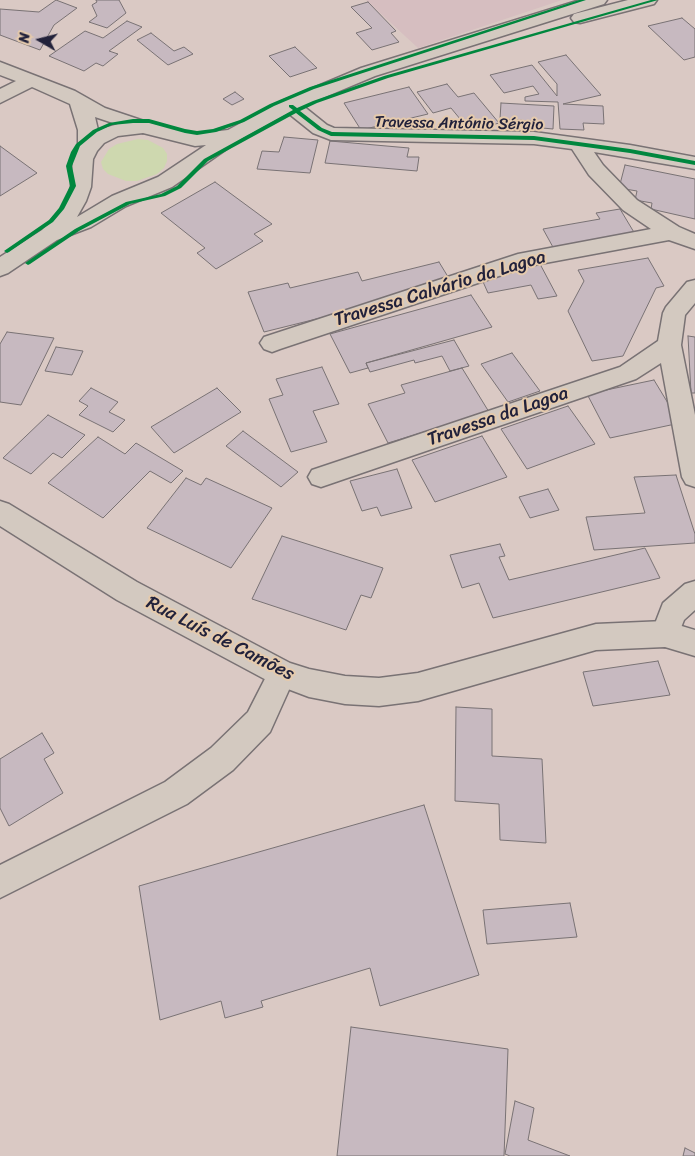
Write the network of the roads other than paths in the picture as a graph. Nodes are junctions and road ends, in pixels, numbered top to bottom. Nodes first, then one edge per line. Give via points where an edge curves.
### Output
1 (598, 0) edge
2 (648, 0) edge
3 (2, 70) edge
4 (32, 80) junction
5 (327, 90) junction
6 (0, 97) edge
7 (79, 102) junction
8 (290, 105) junction
9 (143, 127) junction
10 (171, 135) junction
11 (234, 135) junction
12 (578, 144) junction
13 (88, 148) junction
14 (695, 163) edge
15 (83, 170) junction
16 (177, 173) junction
17 (150, 188) junction
18 (670, 232) junction
19 (49, 235) junction
20 (695, 242) edge
21 (0, 268) edge
22 (695, 288) edge
23 (272, 344) dead end
24 (669, 345) junction
25 (321, 477) dead end
26 (695, 477) edge
27 (0, 512) edge
28 (695, 593) edge
29 (665, 634) junction
30 (695, 643) edge
31 (282, 674) junction
32 (0, 882) edge

1 - 5 main road via 368,72
2 - 5 main road
3 - 4 main road
4 - 6 main road
4 - 7 main road
5 - 8 main road
7 - 9 main road
7 - 13 main road via 88,130
8 - 11 main road
8 - 12 main road, Travessa António Sérgio via 331,134 534,138
9 - 10 main road
9 - 13 main road via 111,132
10 - 11 main road via 194,140
10 - 16 main road via 184,152 183,163
11 - 16 main road
12 - 14 main road, Travessa António Sérgio
12 - 18 main road via 596,170 630,205
13 - 15 main road
15 - 17 main road via 90,179 116,191
15 - 19 main road via 76,201
16 - 17 main road
17 - 19 main road via 119,201 84,222
18 - 20 main road
18 - 23 main road, Travessa Calvário da Lagoa via 526,259
19 - 21 main road
22 - 24 main road via 674,313
24 - 25 main road, Travessa da Lagoa via 628,373
24 - 26 main road
27 - 31 main road, Rua Luís de Camões via 127,591
28 - 29 main road via 673,612
29 - 30 main road, Rua Luís de Camões
29 - 31 main road, Rua Luís de Camões via 596,637 418,687 379,692 309,684
31 - 32 main road via 260,722 222,759 176,793

